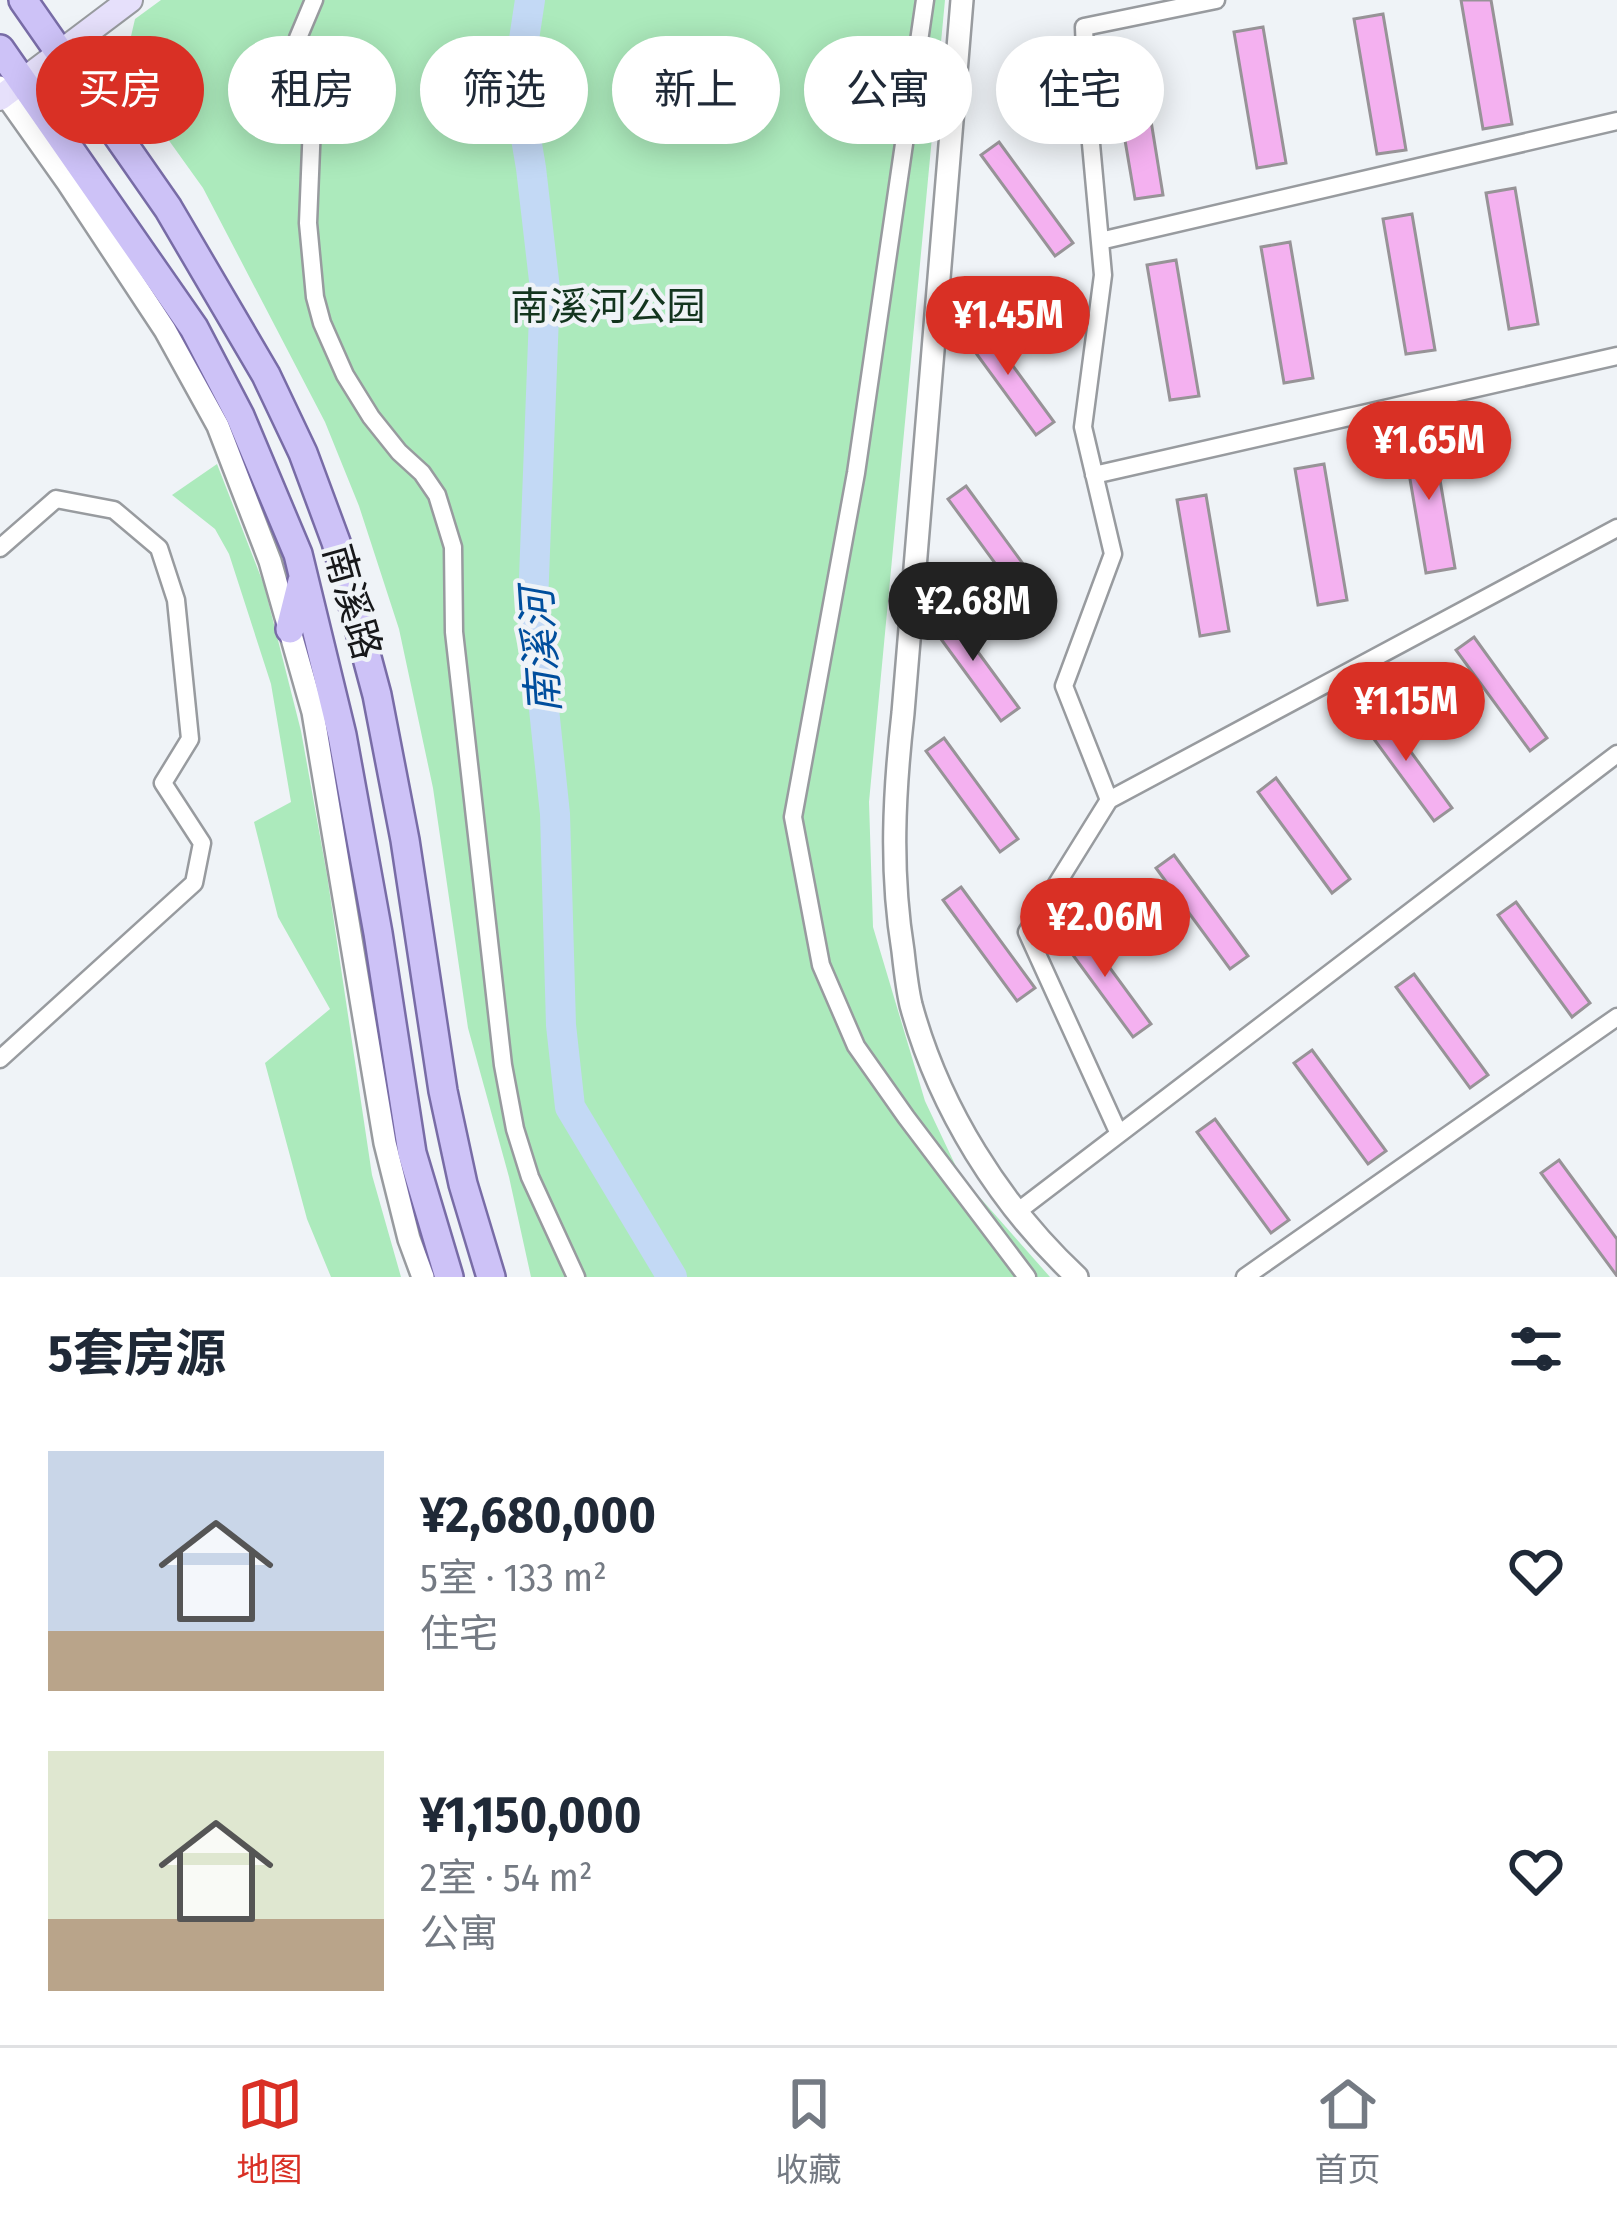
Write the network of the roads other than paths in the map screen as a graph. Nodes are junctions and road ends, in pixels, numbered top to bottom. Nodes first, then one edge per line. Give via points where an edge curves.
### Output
1 (23, 0) edge
2 (130, 0) edge
3 (314, 0) edge
4 (925, 0) edge
5 (962, 0) edge
6 (1216, 0) edge
7 (49, 36) edge
8 (82, 36) edge
9 (0, 49) edge
10 (36, 69) edge
11 (7, 90) edge
12 (1617, 121) edge
13 (124, 144) edge
14 (1100, 241) junction
15 (1617, 356) edge
16 (1094, 476) junction
17 (1617, 528) edge
18 (0, 548) edge
19 (303, 576) junction
20 (290, 629) junction
21 (1617, 754) edge
22 (1109, 800) junction
23 (1617, 1017) edge
24 (0, 1059) edge
25 (1119, 1134) junction
26 (1017, 1212) junction
27 (423, 1277) edge
28 (448, 1277) edge
29 (491, 1277) edge
30 (576, 1277) edge
31 (1027, 1277) edge
32 (1077, 1277) edge
33 (1245, 1277) edge

1 - 7 main road, 南溪路
2 - 8 main road
3 - 30 street via 298,38 298,65 312,124 315,297 345,375 422,473 447,523 503,1065 530,1178
4 - 31 street via 856,473 794,817 820,965 856,1046
5 - 26 street via 894,859 911,1004 932,1066
6 - 14 street via 1084,27
9 - 11 main road, 南溪路
10 - 11 main road
11 - 19 main road, 南溪路 via 194,328 240,416
11 - 20 street via 218,426
12 - 14 street
13 - 29 main road, 南溪路 via 266,375 336,542 377,695 443,1091
14 - 16 street via 1103,275 1083,427
15 - 16 street
16 - 22 street via 1113,554 1064,686
17 - 22 street
18 - 24 street via 56,499 113,510 160,548 176,600 190,739 163,783 202,843 194,883
19 - 20 main road
19 - 28 main road, 南溪路 via 346,757 412,1153
20 - 27 street via 314,712 385,1143
21 - 25 street
22 - 25 street via 1027,932
23 - 33 street
25 - 26 street
26 - 32 street

